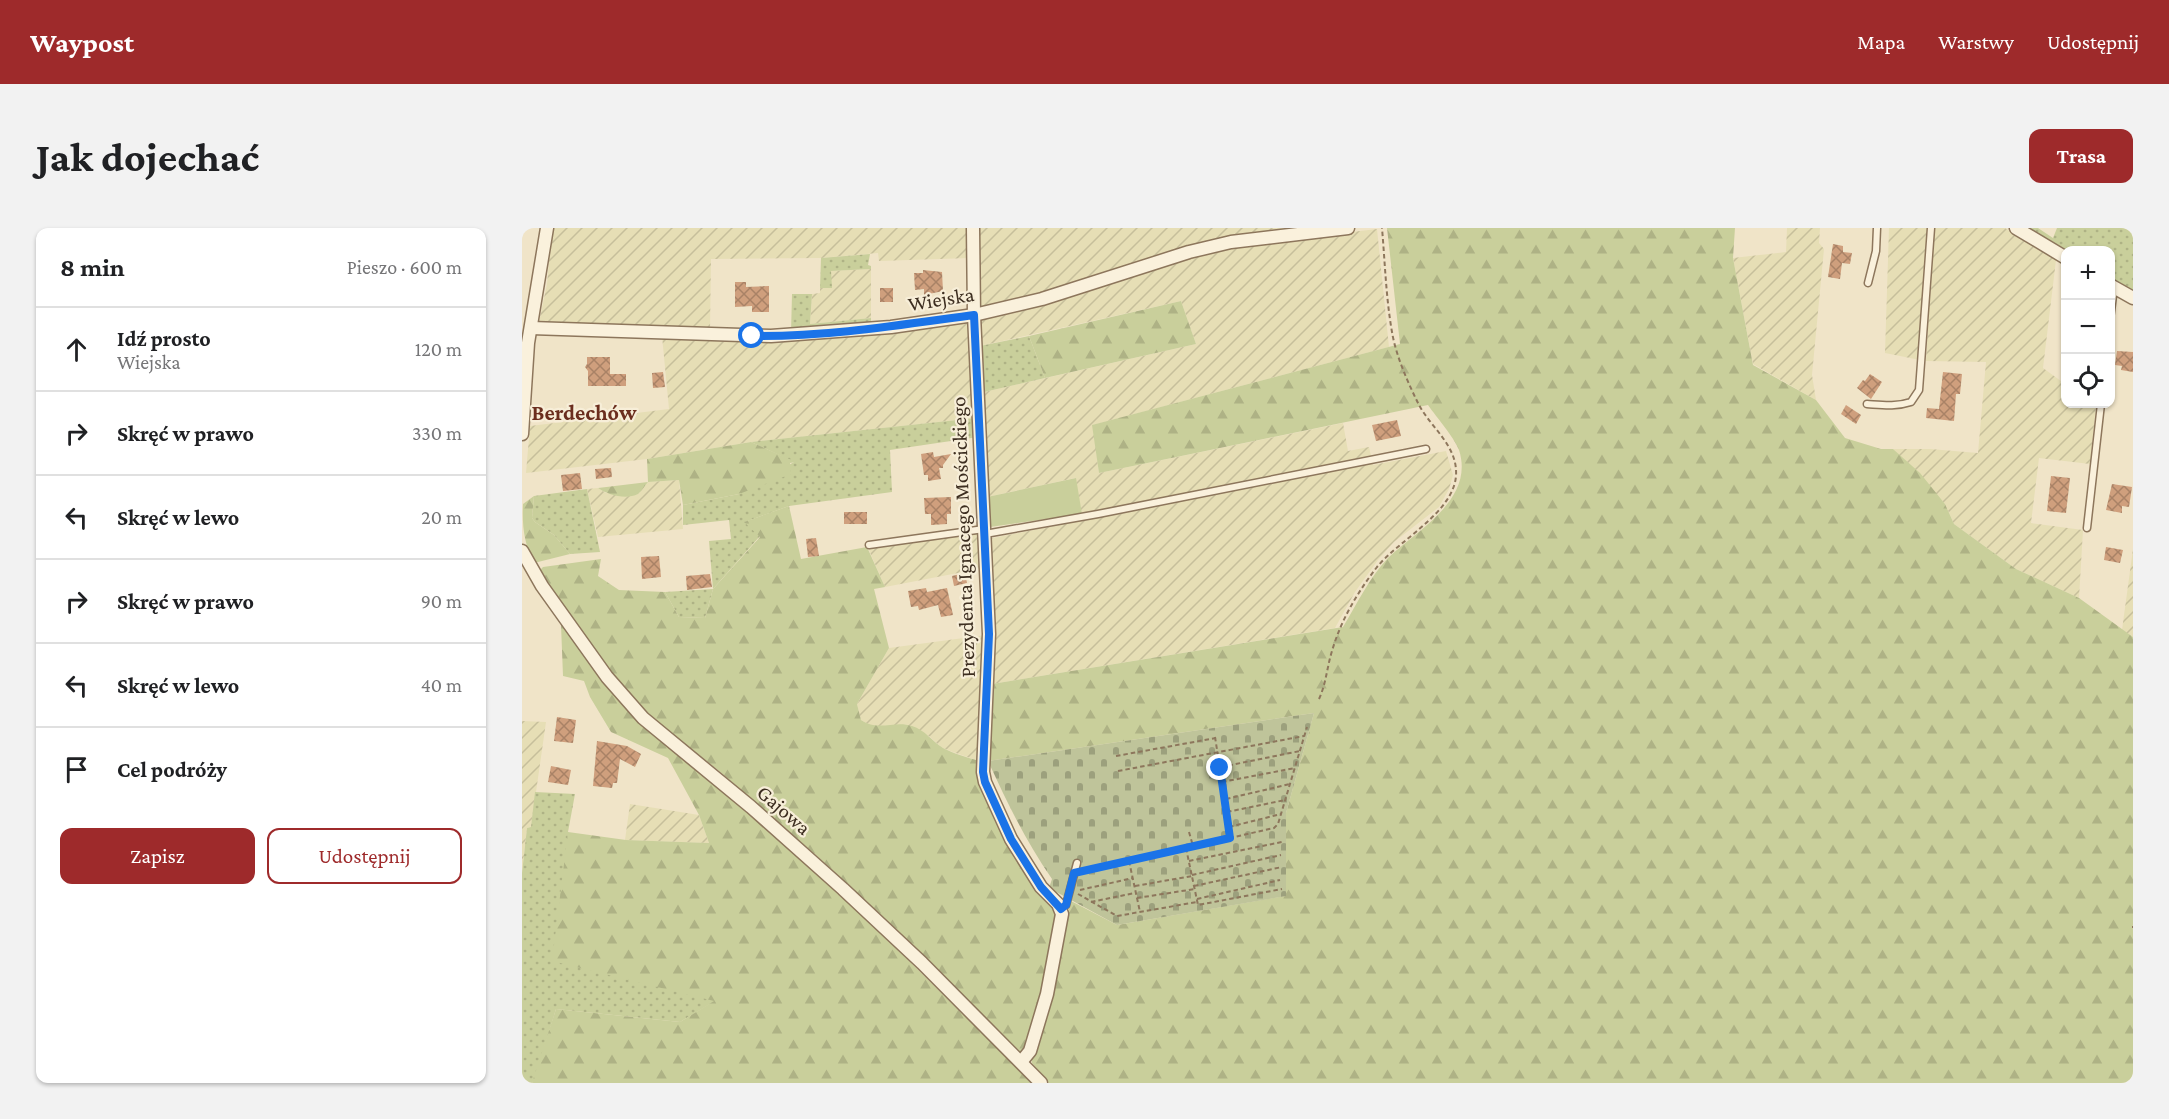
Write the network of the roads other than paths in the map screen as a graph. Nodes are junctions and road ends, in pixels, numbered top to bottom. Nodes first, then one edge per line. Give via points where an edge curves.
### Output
1 (547, 228) edge
2 (973, 228) edge
3 (1348, 228) edge
4 (1877, 228) edge
5 (1931, 228) edge
6 (2016, 228) edge
7 (2061, 255) edge
8 (1868, 283) dead end
9 (2115, 287) edge
10 (2133, 298) edge
11 (974, 315) junction
12 (528, 332) edge
13 (1867, 404) dead end
14 (2100, 408) edge
15 (522, 434) edge
16 (1426, 449) dead end
17 (2087, 528) dead end
18 (984, 532) junction
19 (869, 545) dead end
20 (522, 551) edge
21 (1077, 863) dead end
22 (1061, 909) junction
23 (1021, 1062) junction
24 (1041, 1083) edge

1 - 12 street
2 - 11 street, Prezydenta Ignacego Mościckiego
3 - 11 street, Wiejska via 1231,242
4 - 8 lane
5 - 13 lane via 1919,390 1905,404
6 - 7 street
9 - 10 street
11 - 12 street, Wiejska via 791,336
11 - 18 street, Prezydenta Ignacego Mościckiego
12 - 15 street
14 - 17 lane
16 - 18 lane via 1098,514
18 - 19 lane
18 - 22 street, Prezydenta Ignacego Mościckiego via 989,644 982,749 984,777 1011,839 1041,887
20 - 23 street, Gajowa via 607,677 643,718 843,888
21 - 22 lane via 1066,905
22 - 23 street via 1047,994 1030,1051
23 - 24 street, Gajowa

